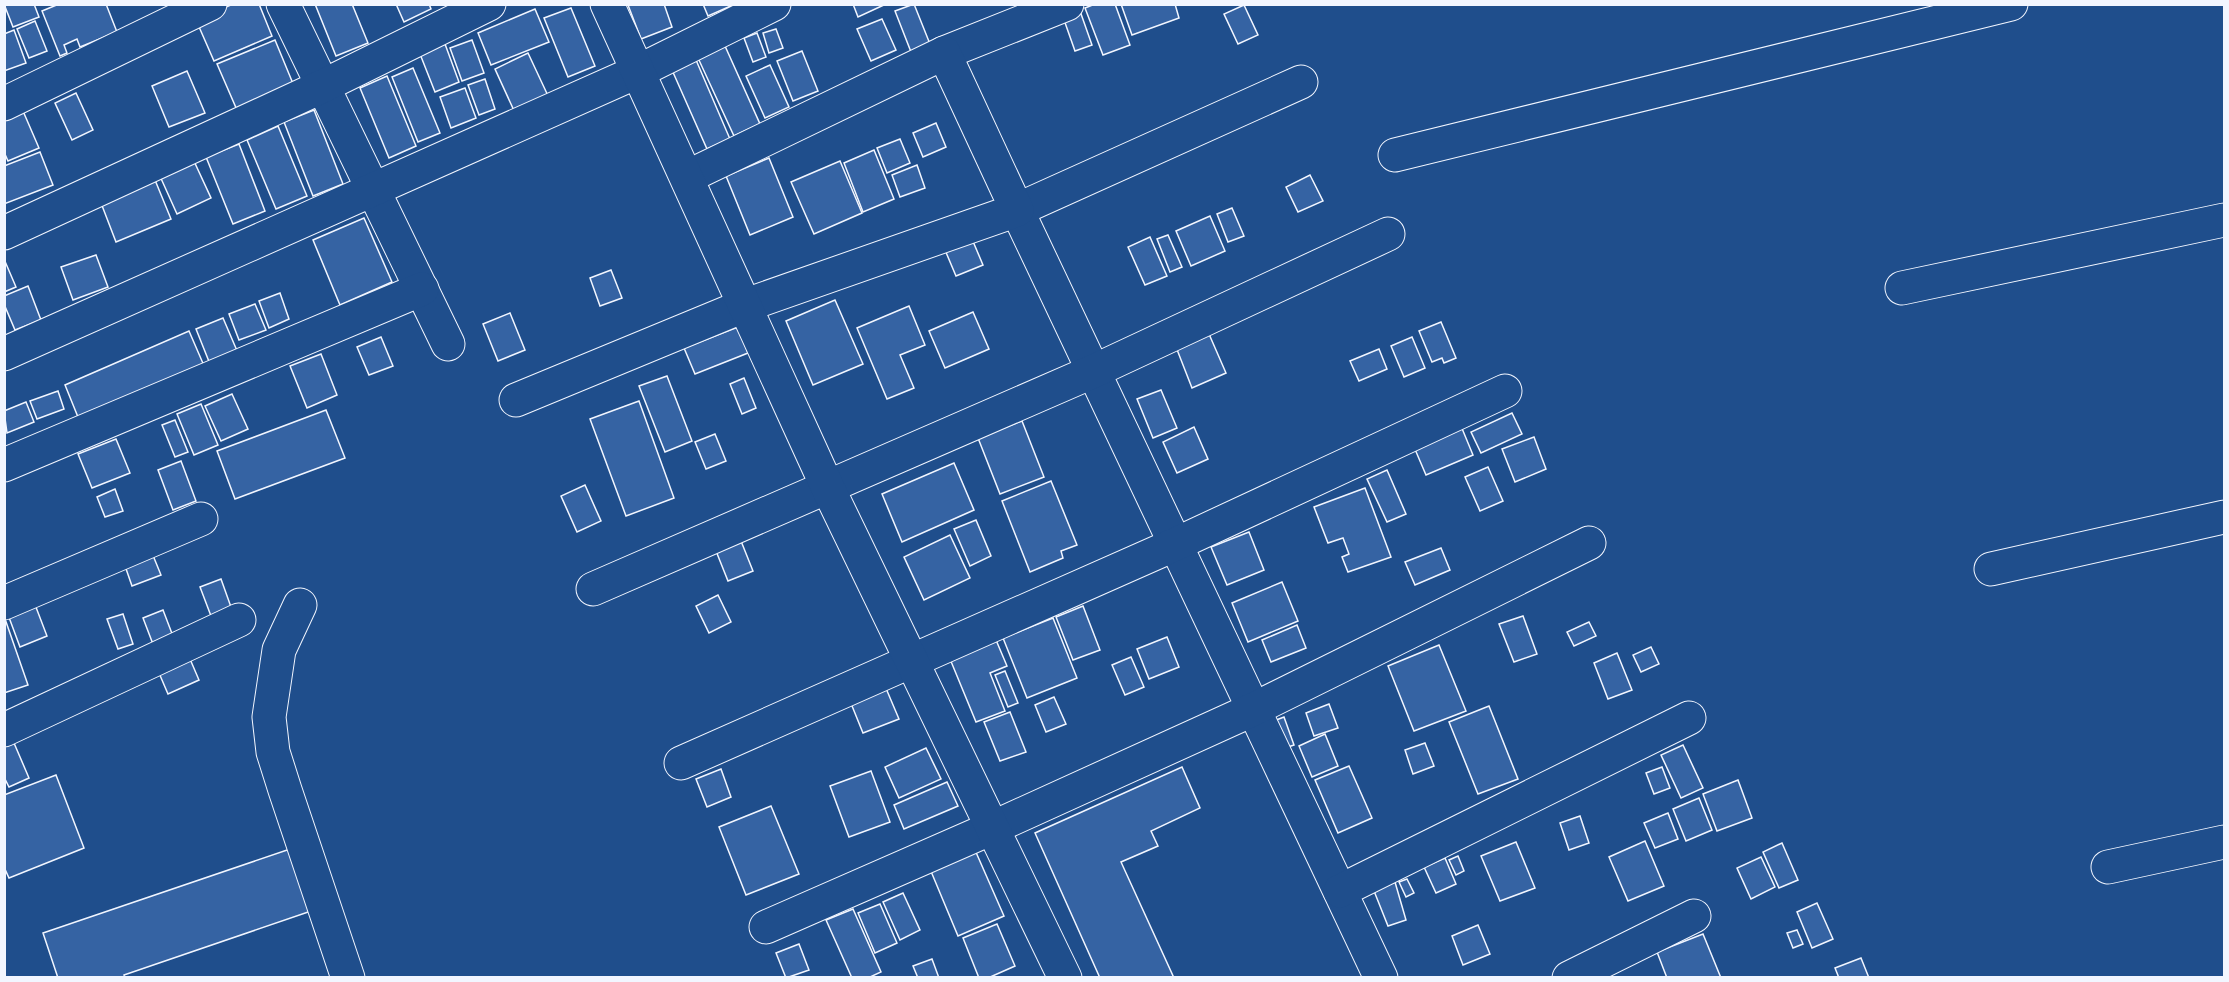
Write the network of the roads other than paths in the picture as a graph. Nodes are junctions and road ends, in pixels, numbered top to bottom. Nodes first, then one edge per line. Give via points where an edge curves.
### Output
1 (210, 4) edge
2 (283, 4) edge
3 (489, 4) edge
4 (607, 4) edge
5 (774, 4) edge
6 (1067, 4) edge
7 (2012, 4) edge
8 (944, 53) junction
9 (639, 71) junction
10 (1301, 82) dead end
11 (323, 86) junction
12 (4, 104) edge
13 (1395, 155) dead end
14 (687, 177) junction
15 (372, 188) junction
16 (1017, 210) junction
17 (2224, 220) edge
18 (4, 233) edge
19 (1388, 234) dead end
20 (1902, 288) dead end
21 (422, 289) junction
22 (746, 305) junction
23 (448, 344) dead end
24 (4, 354) edge
25 (1094, 371) junction
26 (1505, 391) dead end
27 (516, 400) dead end
28 (4, 465) edge
29 (827, 486) junction
30 (2224, 518) edge
31 (201, 519) dead end
32 (1589, 543) dead end
33 (1176, 544) junction
34 (1991, 569) dead end
35 (593, 589) dead end
36 (4, 603) edge
37 (300, 605) dead end
38 (239, 620) dead end
39 (911, 660) junction
40 (1254, 709) junction
41 (1689, 718) dead end
42 (4, 730) edge
43 (681, 763) dead end
44 (993, 828) junction
45 (2224, 842) edge
46 (2108, 867) dead end
47 (1340, 891) junction
48 (1694, 916) dead end
49 (766, 927) dead end
50 (348, 978) edge
51 (1065, 978) edge
52 (1381, 978) edge
53 (1569, 978) edge

1 - 12 street
2 - 11 street
3 - 11 street
4 - 9 street
5 - 9 street
6 - 8 street
7 - 13 street
8 - 14 street
8 - 16 street
9 - 14 street
9 - 15 street
10 - 16 street
11 - 15 street
11 - 18 street
14 - 22 street
15 - 21 street
15 - 24 street
16 - 22 street
16 - 25 street
17 - 20 street
19 - 25 street
21 - 23 street
21 - 28 street
22 - 27 street
22 - 29 street
25 - 29 street
25 - 33 street
26 - 33 street
29 - 35 street
29 - 39 street
30 - 34 street
31 - 36 street
32 - 40 street
33 - 39 street
33 - 40 street
37 - 50 street via 279,650 269,717 273,752
38 - 42 street
39 - 43 street
39 - 44 street
40 - 44 street
40 - 47 street
41 - 47 street
44 - 49 street
44 - 51 street
45 - 46 street
47 - 52 street
48 - 53 street

